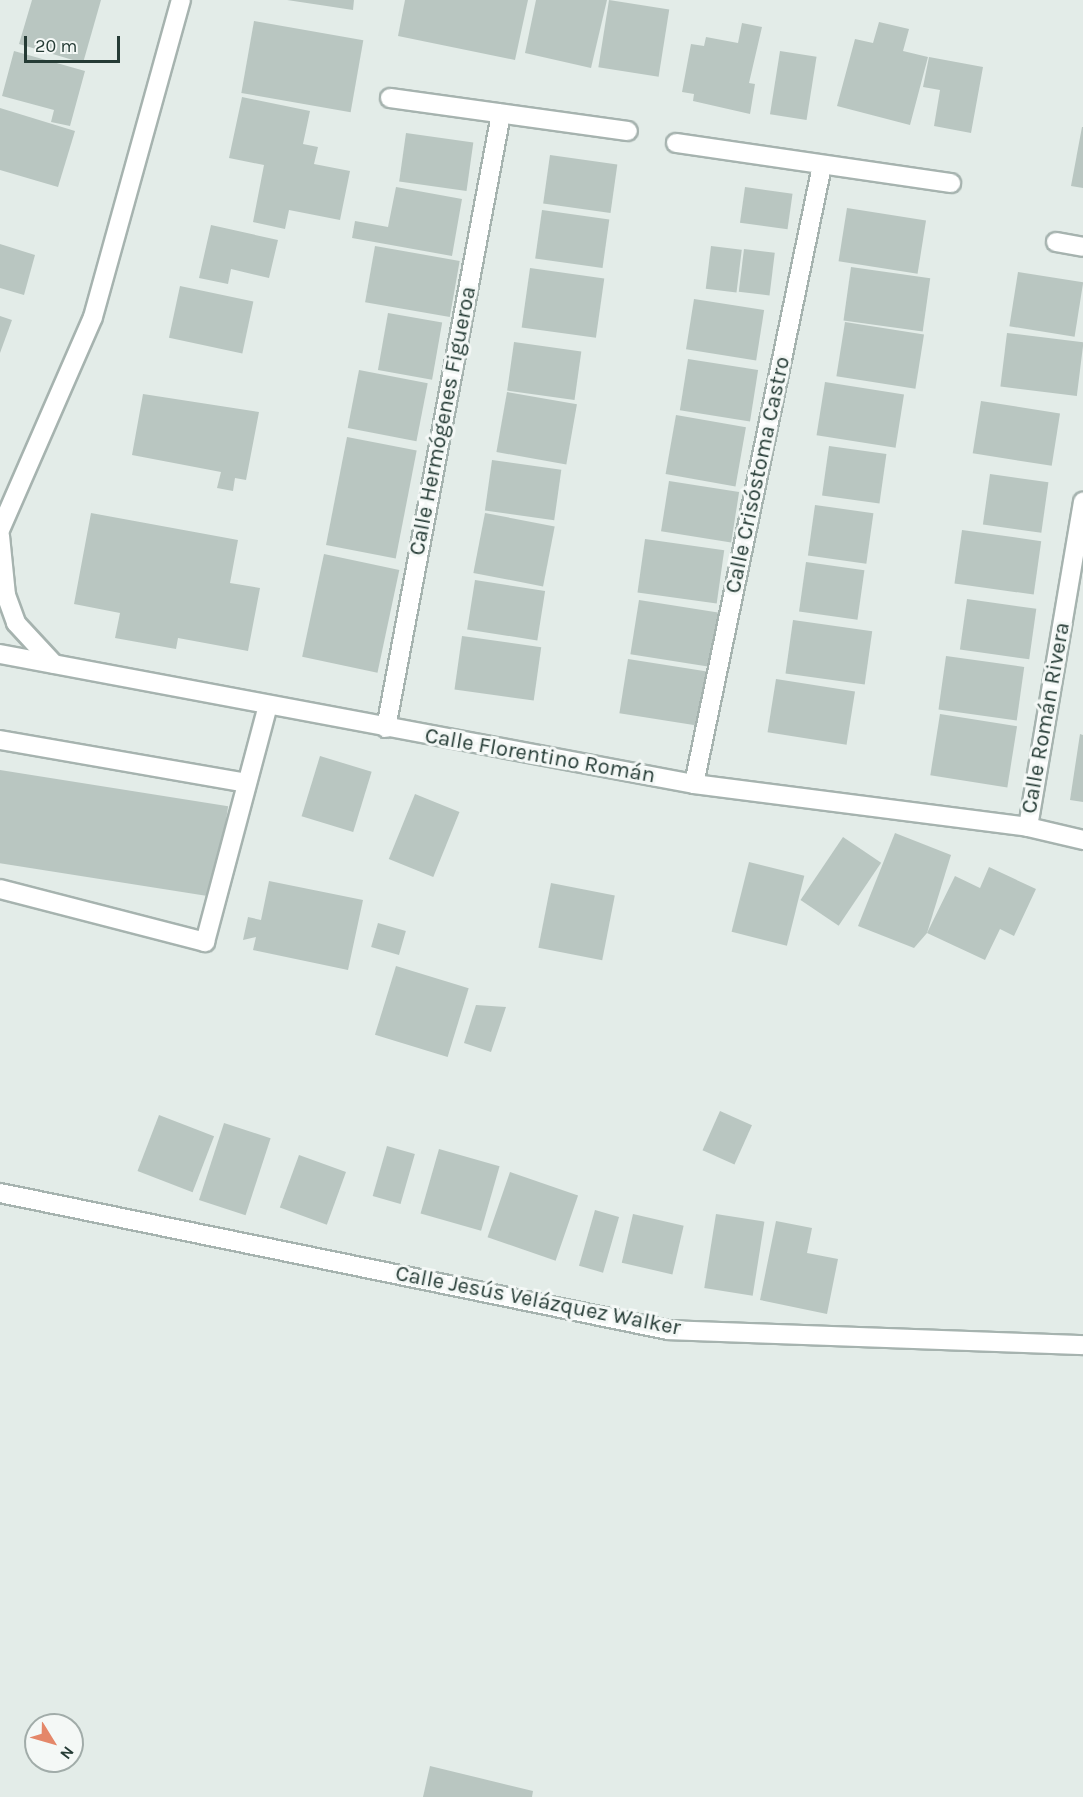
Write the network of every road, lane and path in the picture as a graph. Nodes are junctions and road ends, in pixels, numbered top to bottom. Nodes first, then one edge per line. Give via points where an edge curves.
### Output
1 (181, 0) edge
2 (390, 98) dead end
3 (501, 114) junction
4 (628, 131) dead end
5 (676, 143) dead end
6 (822, 166) junction
7 (951, 183) dead end
8 (1056, 242) dead end
9 (1083, 247) edge
10 (1083, 501) edge
11 (0, 530) edge
12 (0, 536) edge
13 (0, 654) edge
14 (54, 664) junction
15 (268, 705) junction
16 (386, 728) junction
17 (0, 740) edge
18 (246, 783) junction
19 (694, 784) junction
20 (1028, 827) junction
21 (1083, 840) edge
22 (0, 889) edge
23 (0, 1193) edge
24 (1083, 1345) edge

1 - 11 street via 93,317
2 - 3 street
3 - 4 street
3 - 16 street, Calle Hermógenes Figueroa
5 - 6 street
6 - 7 street
6 - 19 street, Calle Crisóstoma Castro
8 - 9 street
10 - 20 street, Calle Román Rivera
12 - 14 street via 6,595 16,623
13 - 14 street, Calle Florentino Román
14 - 15 street, Calle Florentino Román
15 - 16 street, Calle Florentino Román
15 - 18 street
16 - 19 street, Calle Florentino Román
17 - 18 street
18 - 22 street via 205,942
19 - 20 street, Calle Florentino Román
20 - 21 street, Calle Florentino Román
23 - 24 street, Calle Jesús Velázquez Walker via 668,1330

